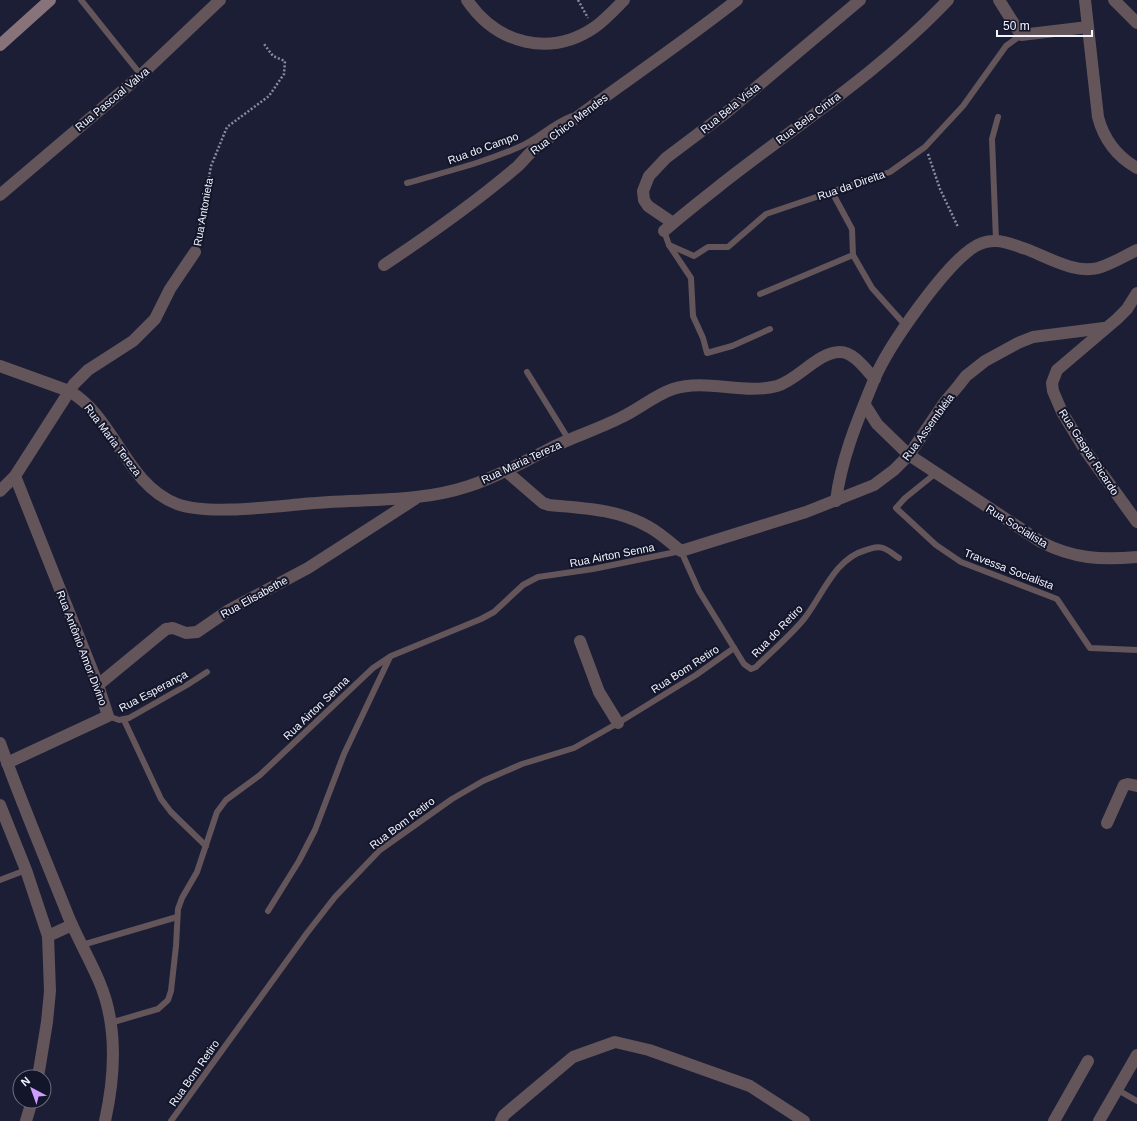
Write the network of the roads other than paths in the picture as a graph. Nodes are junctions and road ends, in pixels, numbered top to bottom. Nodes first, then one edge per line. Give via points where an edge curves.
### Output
1 (50, 0) edge
2 (81, 0) edge
3 (220, 0) edge
4 (466, 0) edge
5 (624, 0) edge
6 (737, 0) edge
7 (860, 0) edge
8 (948, 0) edge
9 (999, 0) edge
10 (1085, 0) edge
11 (1114, 0) edge
12 (1137, 23) edge
13 (1088, 27) junction
14 (1022, 35) junction
15 (0, 46) edge
16 (141, 75) junction
17 (583, 113) junction
18 (998, 117) dead end
19 (1137, 168) edge
20 (407, 183) dead end
21 (832, 192) junction
22 (0, 195) edge
23 (673, 223) junction
24 (664, 231) joint
25 (996, 240) junction
26 (669, 245) junction
27 (1137, 250) edge
28 (195, 252) road end
29 (853, 255) junction
30 (384, 264) dead end
31 (1137, 293) edge
32 (760, 294) dead end
33 (906, 326) junction
34 (1104, 328) junction
35 (770, 329) dead end
36 (0, 366) edge
37 (527, 372) dead end
38 (875, 379) junction
39 (69, 391) junction
40 (865, 405) junction
41 (569, 440) junction
42 (910, 455) junction
43 (506, 471) junction
44 (936, 473) junction
45 (15, 476) junction
46 (0, 491) edge
47 (415, 498) junction
48 (836, 501) junction
49 (1137, 522) edge
50 (681, 551) junction
51 (1137, 557) edge
52 (899, 558) dead end
53 (580, 641) dead end
54 (734, 648) junction
55 (1137, 650) edge
56 (391, 656) junction
57 (207, 672) dead end
58 (98, 685) junction
59 (108, 716) junction
60 (124, 720) junction
61 (618, 723) junction
62 (0, 743) edge
63 (7, 763) junction
64 (1137, 786) edge
65 (0, 805) edge
66 (1107, 823) dead end
67 (206, 846) junction
68 (26, 870) junction
69 (0, 880) edge
70 (268, 911) dead end
71 (177, 917) junction
72 (72, 925) junction
73 (48, 936) junction
74 (82, 945) junction
75 (110, 1023) junction
76 (1137, 1055) edge
77 (1088, 1061) dead end
78 (39, 1069) edge
79 (1116, 1089) junction
80 (1137, 1101) edge
81 (30, 1109) edge
82 (26, 1121) edge
83 (105, 1121) edge
84 (171, 1121) edge
85 (501, 1121) edge
86 (804, 1121) edge
87 (1054, 1121) edge
88 (1099, 1121) edge

1 - 15 street
2 - 16 lane
3 - 16 street, Rua Pascoal Valva
4 - 5 street via 498,31 537,45 554,44 595,27
6 - 17 street, Rua Chico Mendes
7 - 23 street, Rua Bela Vista via 727,112 666,158 649,176 643,191 644,200 658,214
8 - 23 street, Rua Bela Cintra via 887,56
9 - 14 street
10 - 13 street
11 - 12 street
13 - 14 street, Rua da Direita
13 - 19 street via 1101,128 1115,152
14 - 21 lane, Rua da Direita via 1006,46 964,106 925,146 890,172
16 - 22 street, Rua Pascoal Valva
17 - 20 lane, Rua do Campo via 561,120 520,147
17 - 30 street, Rua Chico Mendes via 535,148 518,166 428,236
18 - 25 lane via 992,139
21 - 26 lane, Rua da Direita via 766,214 728,247 708,247 694,256
21 - 29 lane via 852,229
23 - 24 street, Rua Bela Cintra
24 - 26 lane
25 - 27 street via 1088,269 1107,265
25 - 33 street via 970,250 947,273
26 - 35 lane via 691,278 693,316 704,338 707,353 732,346
28 - 39 street, Rua Antonieta via 146,330 88,370
29 - 32 lane
29 - 33 lane via 872,288
31 - 34 street, Rua Gaspar Ricardo via 1127,309
33 - 38 street
34 - 42 street, Rua Assembléia via 1033,337 985,361 966,376 944,403
34 - 49 street, Rua Gaspar Ricardo via 1057,370 1052,383 1053,391 1062,412 1085,450
36 - 39 street
37 - 41 lane
38 - 40 street
38 - 41 street, Rua Maria Tereza via 850,355 838,352 827,355 778,386 756,389 692,386 671,389 619,419
39 - 45 street, Rua Antonieta
39 - 47 street, Rua Maria Tereza via 94,412 119,450 145,481 159,494 177,503 197,508 264,508 328,501
40 - 42 street, Rua Socialista via 877,424
40 - 48 street via 842,466
41 - 43 street, Rua Maria Tereza
42 - 44 street, Rua Socialista
42 - 48 street, Rua Assembléia via 874,485
43 - 47 street, Rua Maria Tereza via 471,485
43 - 50 street via 549,505 602,510 624,516 649,527
44 - 51 street, Rua Socialista via 1060,552 1091,559
44 - 55 lane, Travessa Socialista via 896,508 936,545 961,562 1057,599 1090,648
45 - 46 street, Rua Antonieta
45 - 58 street, Rua Antônio Amor Divino
47 - 58 street, Rua Elisabethe via 308,568 229,610 201,630 186,634 173,628 166,630
48 - 50 street, Rua Assembléia
50 - 54 lane, Rua do Retiro via 699,590
50 - 56 lane, Rua Airton Senna via 533,578 494,612
52 - 54 lane, Rua do Retiro via 884,548 875,547 857,552 846,559 802,621 756,667 748,668
53 - 61 street via 599,692
54 - 61 lane, Rua Bom Retiro via 696,675
56 - 67 lane, Rua Airton Senna via 360,679 260,775 226,800 217,812
56 - 70 lane via 344,754 315,830
57 - 60 lane, Rua Esperança via 168,697
58 - 59 street, Rua Antônio Amor Divino
59 - 60 lane, Rua Esperança via 115,720
59 - 63 street, Rua Antônio Amor Divino
60 - 67 lane via 161,799
61 - 84 lane, Rua Bom Retiro via 574,748 522,764 483,781 452,799 380,850 335,897 307,933
62 - 63 street
63 - 72 street
64 - 66 street via 1124,785
65 - 68 street
67 - 71 lane, Rua Airton Senna via 197,872 182,898
68 - 69 lane
68 - 73 street
71 - 74 lane
71 - 75 lane, Rua Airton Senna via 176,946 168,1000 158,1009
72 - 73 street
72 - 74 street
73 - 78 street via 50,991
74 - 75 street via 100,982
75 - 83 street via 114,1061 112,1091
76 - 79 street
77 - 87 street
79 - 80 lane
79 - 88 street
81 - 82 street
85 - 86 street via 504,1115 573,1057 615,1042 649,1050 750,1086

